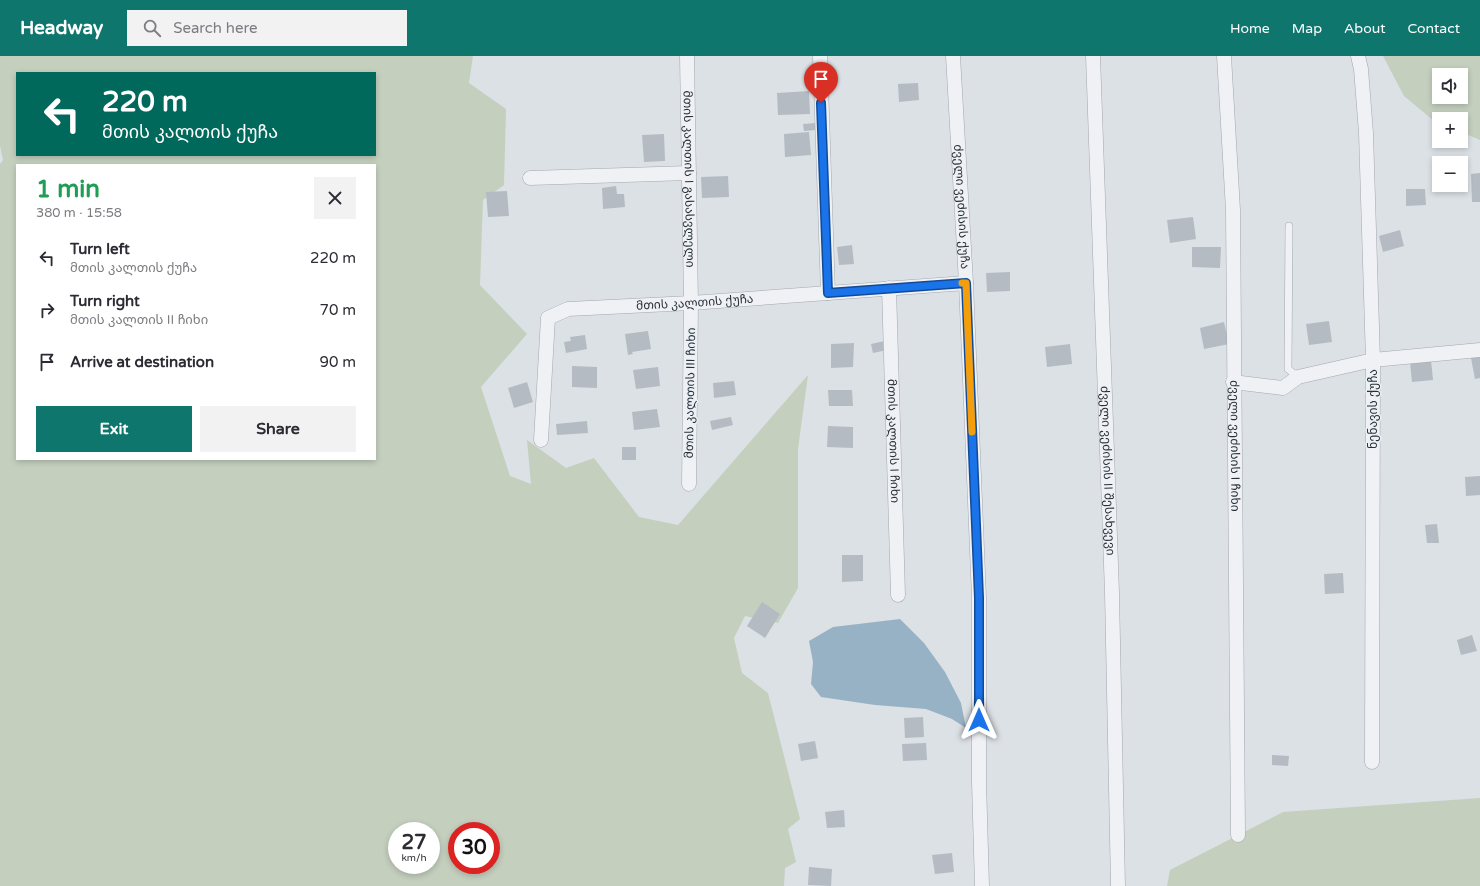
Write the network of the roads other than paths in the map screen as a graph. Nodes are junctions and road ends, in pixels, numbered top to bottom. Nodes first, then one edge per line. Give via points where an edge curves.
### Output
1 (687, 56) edge
2 (820, 56) edge
3 (953, 56) edge
4 (1093, 56) edge
5 (1224, 56) edge
6 (1358, 56) edge
7 (689, 173) junction
8 (530, 178) dead end
9 (1289, 226) dead end
10 (966, 283) junction
11 (889, 288) junction
12 (828, 293) junction
13 (691, 303) junction
14 (1480, 350) edge
15 (1374, 360) junction
16 (1298, 377) junction
17 (1233, 382) junction
18 (541, 440) dead end
19 (690, 484) dead end
20 (898, 595) dead end
21 (1372, 762) dead end
22 (1238, 835) dead end
23 (982, 886) edge
24 (1118, 886) edge

1 - 7 street, მთის კალთის I გასასვლელი
2 - 12 street
3 - 10 street, ძველი ვეძისის ქუჩა
4 - 24 street, ძველი ვეძისის II შესახვევი via 1112,585
5 - 17 street, ძველი ვეძისის I ჩიხი via 1233,210
6 - 15 street, ნენავის ქუჩა via 1366,133
7 - 8 street
7 - 13 street, მთის კალთის I გასასვლელი
9 - 16 lane via 1288,369
10 - 11 street, მთის კალთის ქუჩა
10 - 23 street, ძველი ვეძისის ქუჩა via 979,598
11 - 12 street, მთის კალთის ქუჩა
11 - 20 street, მთის კალთის I ჩიხი
12 - 13 street, მთის კალთის ქუჩა
13 - 18 street, მთის კალთის ქუჩა via 568,309 548,318
13 - 19 street, მთის კალთის III ჩიხი
14 - 15 street
15 - 16 street
15 - 21 street, ნენავის ქუჩა
16 - 17 street via 1283,388
17 - 22 street, ძველი ვეძისის I ჩიხი

